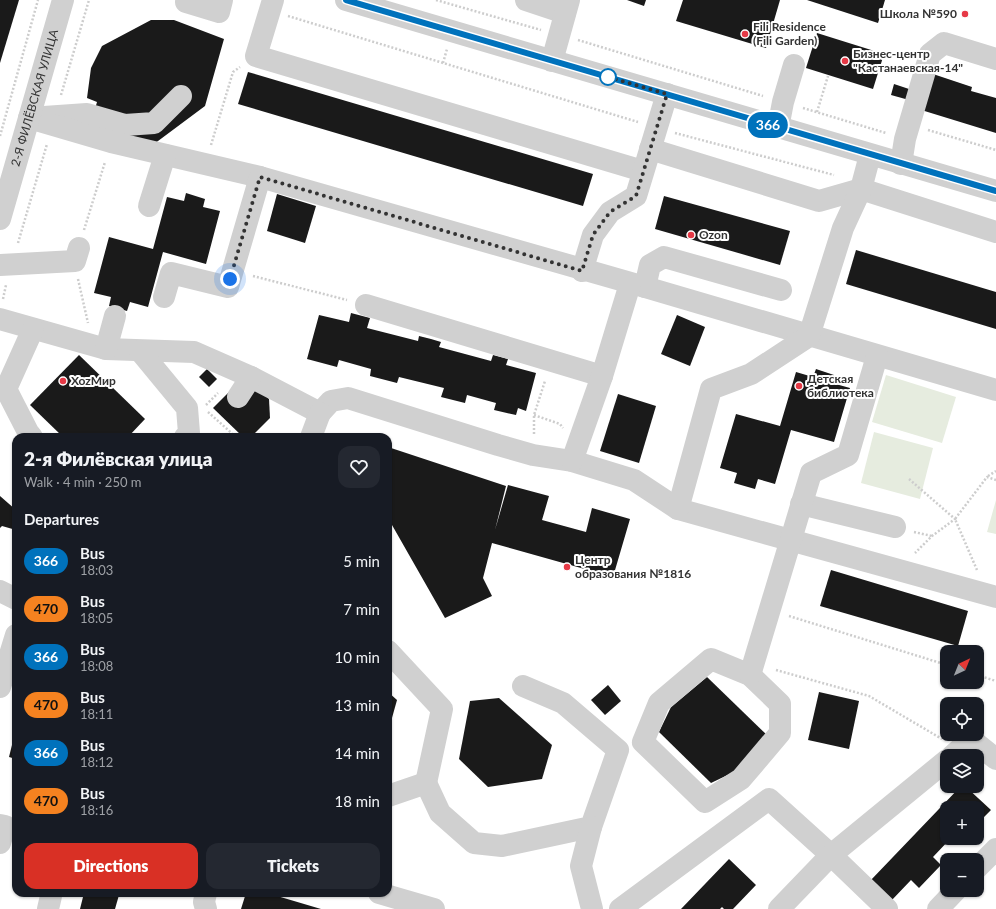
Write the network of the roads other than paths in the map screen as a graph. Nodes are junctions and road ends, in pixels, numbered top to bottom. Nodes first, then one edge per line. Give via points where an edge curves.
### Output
1 (63, 0) edge
2 (222, 0) edge
3 (346, 0) edge
4 (526, 0) edge
5 (186, 2) dead end
6 (271, 6) edge
7 (567, 7) edge
8 (996, 59) edge
9 (552, 60) junction
10 (794, 65) dead end
11 (667, 94) junction
12 (181, 96) dead end
13 (29, 118) junction
14 (54, 120) junction
15 (778, 128) junction
16 (650, 149) junction
17 (165, 155) junction
18 (870, 155) junction
19 (901, 164) junction
20 (643, 171) junction
21 (260, 177) junction
22 (862, 186) junction
23 (996, 191) edge
24 (3, 194) edge
25 (149, 206) dead end
26 (0, 219) edge
27 (996, 232) edge
28 (77, 254) road end
29 (6, 265) edge
30 (582, 271) junction
31 (637, 286) junction
32 (781, 290) dead end
33 (164, 297) dead end
34 (366, 305) road end
35 (1, 310) edge
36 (115, 316) dead end
37 (32, 330) junction
38 (809, 336) junction
39 (99, 347) junction
40 (140, 351) junction
41 (877, 356) junction
42 (602, 376) junction
43 (251, 377) junction
44 (3, 388) edge
45 (996, 390) edge
46 (238, 397) dead end
47 (320, 413) junction
48 (29, 433) edge
49 (189, 433) edge
50 (312, 433) edge
51 (574, 456) junction
52 (801, 504) junction
53 (678, 509) junction
54 (894, 527) dead end
55 (790, 540) junction
56 (0, 591) edge
57 (991, 596) edge
58 (12, 598) edge
59 (12, 648) edge
60 (392, 655) edge
61 (752, 670) junction
62 (523, 686) dead end
63 (0, 687) edge
64 (960, 749) edge
65 (984, 749) edge
66 (984, 749) edge
67 (996, 759) edge
68 (940, 766) edge
69 (426, 783) junction
70 (392, 795) edge
71 (0, 825) edge
72 (591, 827) junction
73 (0, 843) edge
74 (996, 849) edge
75 (831, 855) junction
76 (984, 861) edge
77 (51, 897) edge
78 (205, 897) edge
79 (392, 897) edge
80 (949, 897) edge
81 (48, 909) edge
82 (206, 909) edge
83 (434, 909) edge
84 (592, 909) edge
85 (620, 909) edge
86 (779, 909) edge
87 (886, 909) edge
88 (938, 909) edge

1 - 13 street, 2-Я ФИЛЁВСКАЯ УЛИЦА
2 - 5 street via 219,12
3 - 9 street
4 - 7 street
6 - 20 street via 256,56
7 - 9 street
8 - 19 street via 944,43 930,54 905,139
9 - 11 street
10 - 15 street
11 - 15 street
11 - 16 street
12 - 14 street via 154,123 125,125 86,114
13 - 14 street
13 - 24 street, 2-Я ФИЛЁВСКАЯ УЛИЦА
14 - 17 street via 112,142
15 - 18 street
16 - 20 street
16 - 22 street via 819,201
17 - 21 street
17 - 25 street
18 - 19 street
18 - 22 street
19 - 23 street
20 - 30 street via 636,196 610,212 593,235
21 - 30 street
21 - 33 street via 228,288 171,273
22 - 27 street
22 - 38 street via 843,228
24 - 26 street, 2-Я ФИЛЁВСКАЯ УЛИЦА
28 - 29 street
30 - 31 street
31 - 32 street via 650,265 664,258
31 - 38 street
31 - 42 street
34 - 42 street
35 - 37 street
36 - 39 street
37 - 39 street
37 - 44 street
38 - 41 street
38 - 53 street via 751,374 711,389
39 - 40 street
40 - 43 street via 194,352
40 - 49 street via 188,408
41 - 45 street
41 - 52 street via 848,455 811,474
42 - 51 street
43 - 46 street
43 - 47 street
44 - 48 street
47 - 50 street
47 - 51 street via 331,401 348,398 533,455
51 - 53 street via 634,480
52 - 54 street
52 - 55 street
53 - 55 street
55 - 57 street
55 - 61 street
56 - 58 street
59 - 63 street
60 - 69 street via 442,709
61 - 61 street via 780,704 780,733 741,779 705,802 643,742 659,703 710,659
62 - 72 street via 563,703 618,750
64 - 65 street via 971,739
66 - 67 street
68 - 75 street
69 - 70 street
69 - 72 street via 440,813 474,843 502,846
71 - 73 street via 5,826
72 - 84 street via 581,866
74 - 76 street
75 - 85 street via 770,799
75 - 86 street
75 - 87 street
77 - 81 street
78 - 82 street
79 - 83 street
80 - 88 street

